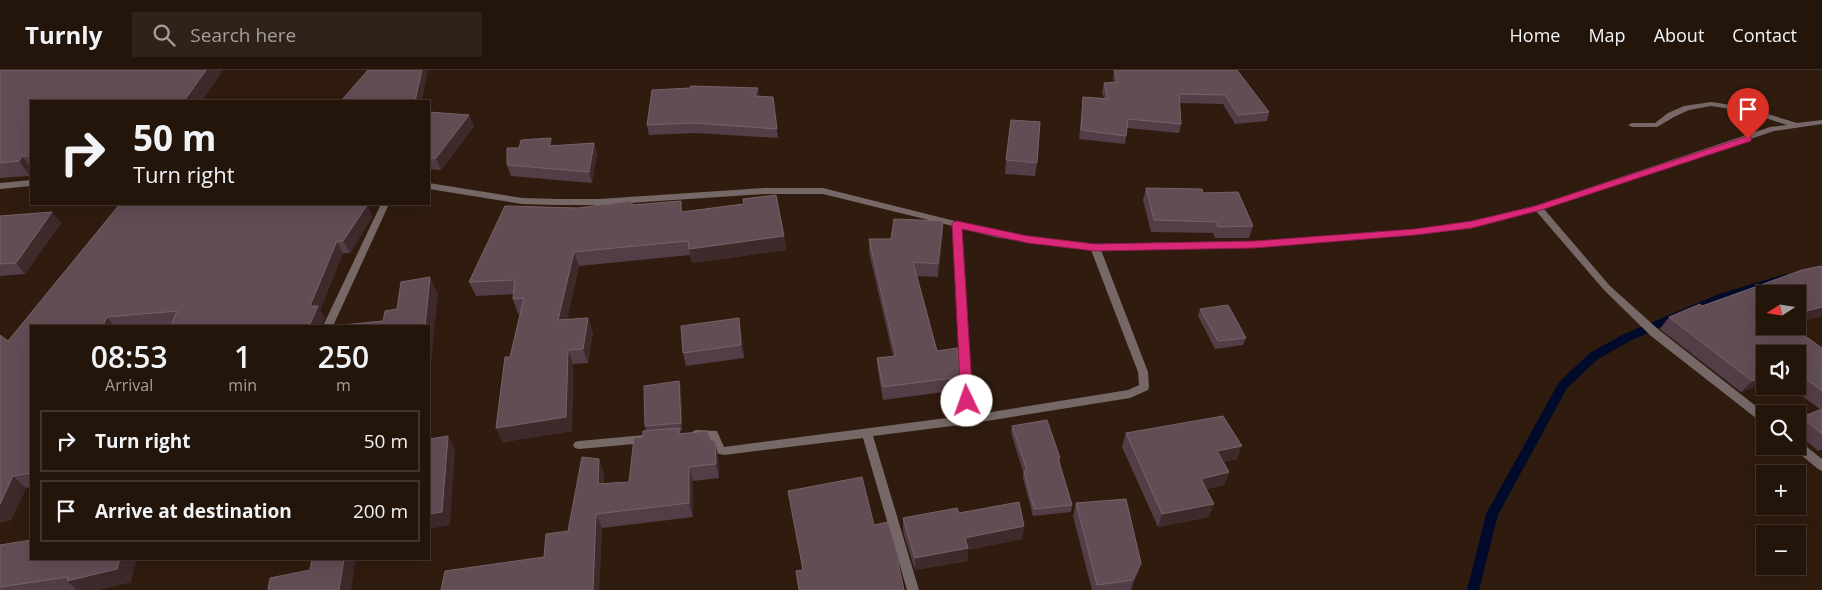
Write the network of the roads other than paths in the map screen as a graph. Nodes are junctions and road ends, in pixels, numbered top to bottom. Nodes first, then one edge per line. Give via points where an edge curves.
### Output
1 (1822, 122) edge
2 (1632, 124) dead end
3 (1795, 125) junction
4 (30, 183) edge
5 (0, 186) edge
6 (430, 186) edge
7 (384, 205) edge
8 (1538, 208) junction
9 (957, 224) junction
10 (1095, 247) junction
11 (328, 325) edge
12 (1756, 412) edge
13 (968, 420) junction
14 (689, 434) edge
15 (867, 434) junction
16 (652, 438) edge
17 (579, 445) dead end
18 (1806, 453) edge
19 (1822, 466) edge
20 (913, 590) edge

1 - 3 street
2 - 3 street via 1657,124 1687,108 1712,104 1744,109
3 - 8 street via 1773,129
4 - 5 street
6 - 9 street via 522,201 557,202 823,191
7 - 11 street
8 - 10 street via 1472,225 1386,235 1255,244
8 - 12 street via 1607,288 1641,320
9 - 10 street via 1028,240
9 - 13 street
10 - 13 street via 1143,372 1144,387 1130,394
13 - 15 street
14 - 15 street via 712,434 720,450 724,451
15 - 20 street
16 - 17 street
18 - 19 street

